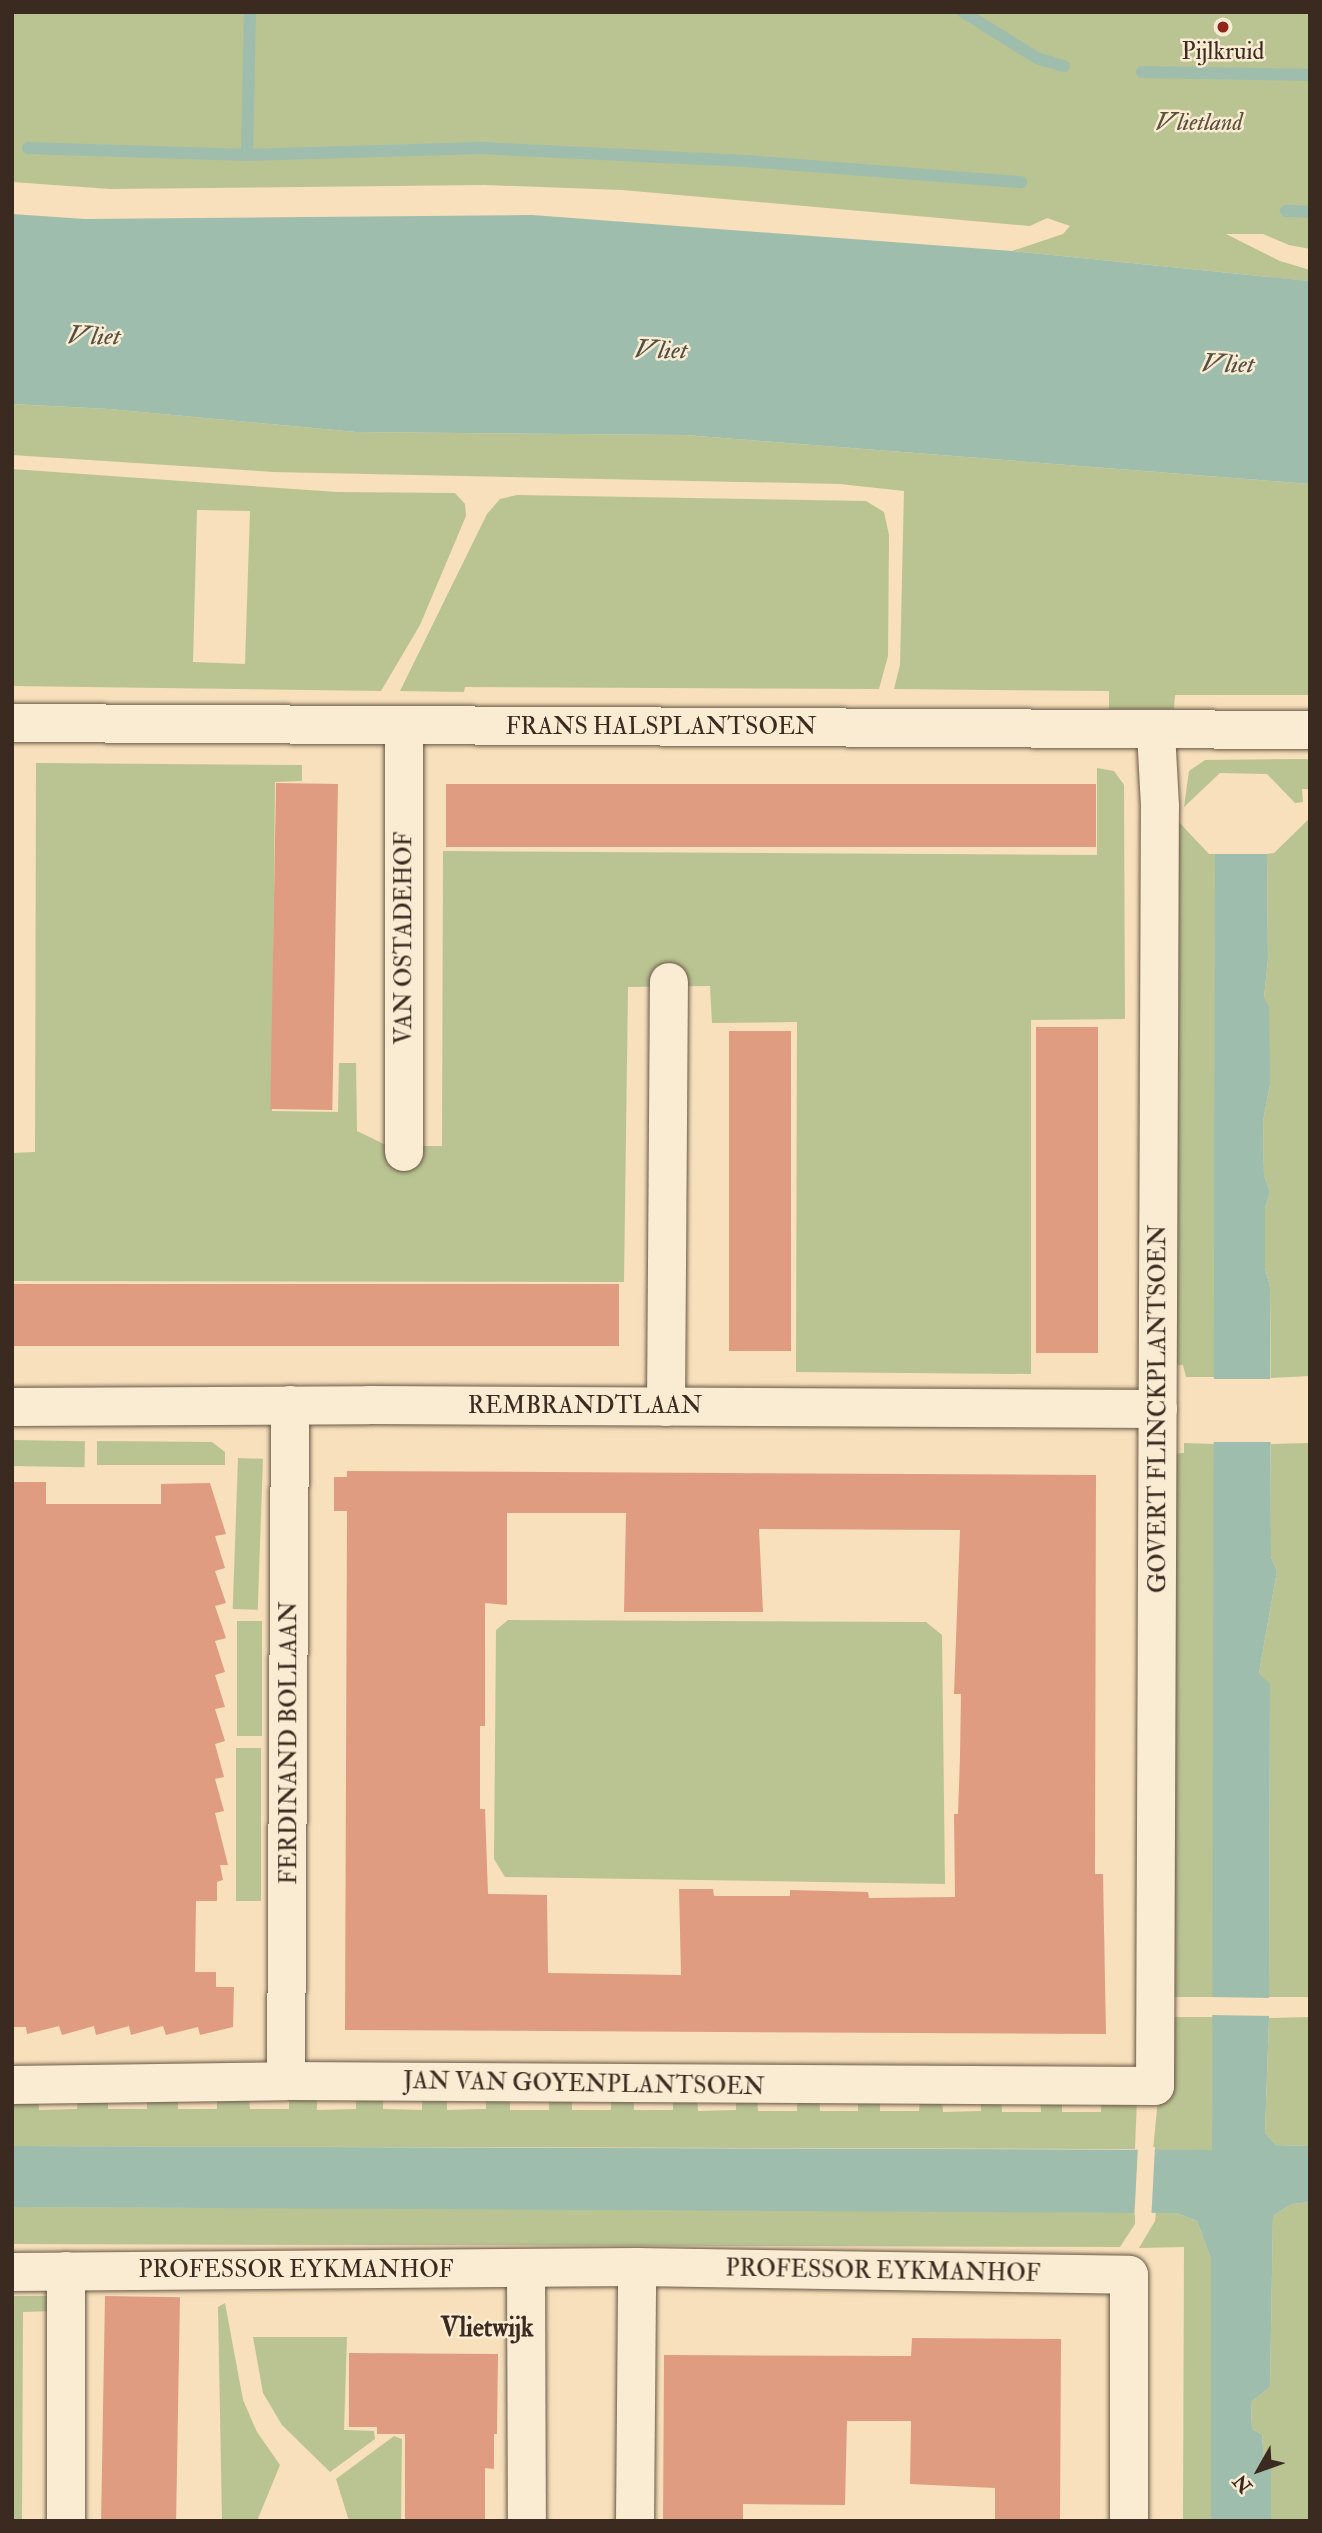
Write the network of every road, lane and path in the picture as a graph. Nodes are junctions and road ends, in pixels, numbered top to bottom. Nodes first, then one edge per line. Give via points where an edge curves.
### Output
1 (12, 723) edge
2 (404, 725) junction
3 (1310, 730) edge
4 (1156, 732) junction
5 (668, 982) dead end
6 (404, 1152) dead end
7 (290, 1405) junction
8 (12, 1407) edge
9 (666, 1407) junction
10 (1158, 1409) junction
11 (286, 2081) junction
12 (12, 2085) edge
13 (1156, 2086) joint
14 (637, 2267) junction
15 (526, 2268) junction
16 (66, 2271) junction
17 (12, 2272) edge
18 (66, 2521) edge
19 (527, 2521) edge
20 (635, 2521) edge
21 (1129, 2521) edge

1 - 2 street, FRANS HALSPLANTSOEN
2 - 4 street, FRANS HALSPLANTSOEN
2 - 6 street, VAN OSTADEHOF
3 - 4 street, FRANS HALSPLANTSOEN
4 - 10 street, GOVERT FLINCKPLANTSOEN via 1160,806
5 - 9 street
7 - 8 street, REMBRANDTLAAN
7 - 9 street, REMBRANDTLAAN
7 - 11 street, FERDINAND BOLLAAN
9 - 10 street, REMBRANDTLAAN
10 - 13 street, GOVERT FLINCKPLANTSOEN
11 - 12 street, JAN VAN GOYENPLANTSOEN
11 - 13 street, JAN VAN GOYENPLANTSOEN
14 - 15 street, PROFESSOR EYKMANHOF
14 - 20 street
14 - 21 street, PROFESSOR EYKMANHOF via 1129,2275
15 - 16 street, PROFESSOR EYKMANHOF
15 - 19 street
16 - 17 street, PROFESSOR EYKMANHOF
16 - 18 street

